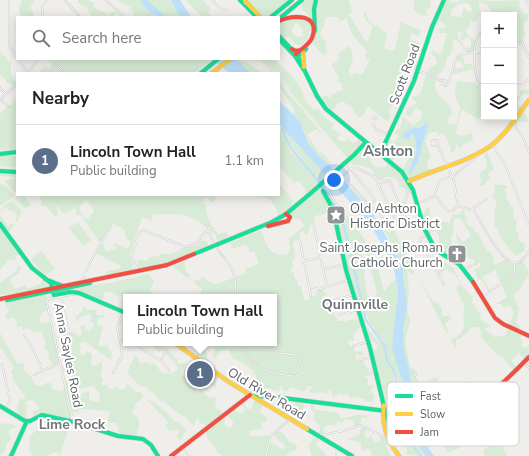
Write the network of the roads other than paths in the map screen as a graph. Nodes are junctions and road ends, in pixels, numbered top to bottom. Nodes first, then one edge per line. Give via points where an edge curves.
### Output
1 (9, 0) edge
2 (47, 0) edge
3 (65, 0) edge
4 (106, 0) edge
5 (212, 0) edge
6 (240, 0) edge
7 (288, 0) edge
8 (292, 0) edge
9 (302, 0) edge
10 (316, 0) edge
11 (444, 0) edge
12 (526, 0) edge
13 (245, 1) edge
14 (529, 5) edge
15 (226, 10) dead end
16 (43, 16) edge
17 (79, 16) edge
18 (123, 16) edge
19 (256, 16) edge
20 (259, 16) edge
21 (272, 16) edge
22 (272, 16) edge
23 (280, 19) edge
24 (280, 20) edge
25 (481, 33) edge
26 (280, 37) edge
27 (280, 40) edge
28 (517, 44) edge
29 (292, 49) junction
30 (304, 49) junction
31 (475, 51) junction
32 (481, 53) edge
33 (296, 55) junction
34 (16, 57) edge
35 (529, 58) edge
36 (18, 60) edge
37 (38, 60) edge
38 (50, 60) edge
39 (217, 60) edge
40 (229, 60) edge
41 (75, 66) dead end
42 (304, 67) junction
43 (418, 71) junction
44 (28, 72) edge
45 (62, 72) edge
46 (65, 72) edge
47 (202, 72) edge
48 (213, 72) edge
49 (529, 79) edge
50 (309, 80) junction
51 (443, 81) junction
52 (448, 82) junction
53 (517, 84) edge
54 (16, 85) edge
55 (481, 86) edge
56 (0, 88) edge
57 (6, 94) junction
58 (0, 100) edge
59 (529, 100) edge
60 (9, 107) dead end
61 (374, 121) dead end
62 (512, 123) junction
63 (388, 136) junction
64 (360, 138) junction
65 (365, 143) junction
66 (492, 145) junction
67 (438, 146) dead end
68 (360, 149) junction
69 (16, 152) edge
70 (480, 152) junction
71 (529, 152) edge
72 (0, 154) edge
73 (380, 154) junction
74 (343, 161) dead end
75 (447, 166) junction
76 (352, 168) junction
77 (0, 171) edge
78 (16, 172) edge
79 (344, 175) dead end
80 (452, 176) junction
81 (374, 177) junction
82 (380, 178) dead end
83 (409, 182) junction
84 (351, 185) dead end
85 (378, 185) junction
86 (324, 190) joint
87 (413, 190) junction
88 (435, 195) junction
89 (487, 199) dead end
90 (418, 203) junction
91 (401, 204) junction
92 (370, 206) junction
93 (458, 206) junction
94 (473, 208) junction
95 (340, 209) dead end
96 (390, 210) junction
97 (287, 214) junction
98 (0, 224) edge
99 (112, 226) dead end
100 (314, 226) dead end
101 (529, 226) edge
102 (208, 227) dead end
103 (389, 229) dead end
104 (210, 232) junction
105 (427, 235) junction
106 (299, 237) dead end
107 (235, 239) junction
108 (216, 247) junction
109 (529, 252) edge
110 (321, 258) junction
111 (304, 261) junction
112 (477, 263) dead end
113 (515, 263) junction
114 (345, 265) junction
115 (324, 269) junction
116 (464, 270) junction
117 (137, 273) junction
118 (85, 274) junction
119 (45, 279) junction
120 (349, 280) junction
121 (509, 281) dead end
122 (78, 283) junction
123 (85, 283) junction
124 (444, 285) dead end
125 (498, 285) dead end
126 (65, 286) junction
127 (309, 287) junction
128 (327, 287) junction
129 (53, 291) junction
130 (79, 293) junction
131 (235, 294) edge
132 (60, 295) junction
133 (354, 295) junction
134 (311, 296) dead end
135 (482, 297) junction
136 (0, 300) edge
137 (47, 300) junction
138 (328, 302) dead end
139 (358, 310) junction
140 (123, 312) edge
141 (123, 314) edge
142 (339, 315) dead end
143 (24, 335) dead end
144 (529, 336) edge
145 (54, 339) junction
146 (120, 340) joint
147 (368, 342) junction
148 (137, 346) edge
149 (164, 346) edge
150 (179, 346) edge
151 (238, 346) edge
152 (269, 346) edge
153 (353, 346) dead end
154 (372, 357) junction
155 (529, 357) edge
156 (359, 360) dead end
157 (161, 361) junction
158 (60, 362) junction
159 (524, 363) junction
160 (2, 364) dead end
161 (529, 368) edge
162 (43, 371) junction
163 (169, 371) dead end
164 (0, 372) edge
165 (4, 372) junction
166 (376, 372) junction
167 (415, 372) dead end
168 (113, 373) dead end
169 (34, 375) dead end
170 (365, 375) dead end
171 (418, 382) edge
172 (504, 382) edge
173 (251, 396) junction
174 (0, 406) edge
175 (6, 410) junction
176 (384, 411) junction
177 (387, 417) edge
178 (290, 419) junction
179 (72, 420) junction
180 (28, 421) junction
181 (321, 435) junction
182 (385, 436) junction
183 (387, 439) edge
184 (336, 445) junction
185 (392, 446) edge
186 (182, 448) junction
187 (11, 456) edge
188 (158, 456) edge
189 (171, 456) edge
190 (189, 456) edge
191 (266, 456) edge
192 (336, 456) edge
193 (352, 456) edge
194 (399, 456) edge

1 - 34 street via 9,45
2 - 16 street via 42,7
3 - 17 street
4 - 18 street
5 - 15 street via 219,8
6 - 19 main road
7 - 21 main road
8 - 22 main road
9 - 23 main road
10 - 30 main road via 315,34 312,43
11 - 43 main road, Scott Road
12 - 14 street
13 - 20 main road
24 - 30 main road via 297,15 309,21 312,36
25 - 31 street via 476,40
26 - 29 main road
27 - 33 main road
28 - 35 street via 522,42
29 - 30 main road
29 - 33 main road
30 - 33 main road
30 - 42 main road
31 - 32 street
31 - 52 street via 458,56 452,66
31 - 55 street via 475,76
33 - 42 main road
33 - 50 main road
36 - 44 street
37 - 44 street
38 - 45 street
39 - 47 main road
40 - 48 main road
41 - 46 street
42 - 50 main road
43 - 51 street
43 - 63 main road, Scott Road
49 - 53 street via 523,84
50 - 64 main road via 323,106
51 - 52 street
51 - 52 street via 443,85 446,86
54 - 57 street
56 - 57 street
57 - 58 street
58 - 60 street
59 - 62 main road
61 - 63 street via 375,128
62 - 66 main road
62 - 71 street
63 - 73 main road, Scott Road
64 - 65 main road
64 - 68 main road
65 - 68 main road
65 - 73 main road
66 - 70 main road
66 - 101 street via 505,164
67 - 75 street
68 - 97 main road, bridge
69 - 72 main road
70 - 75 main road
70 - 80 street via 475,159
73 - 83 main road via 402,172
74 - 76 street
75 - 80 street
75 - 83 main road
76 - 79 street
76 - 81 street
76 - 92 street via 375,200
77 - 78 main road
80 - 88 street via 440,180
80 - 93 street
81 - 82 street
81 - 85 street
83 - 87 main road
84 - 92 street
85 - 91 street via 389,180
85 - 96 street
86 - 95 street via 329,190
86 - 114 main road via 332,209
87 - 90 main road
87 - 91 street
88 - 90 street
88 - 93 street via 447,211 451,212
89 - 94 street
90 - 105 main road
91 - 96 street
91 - 96 street via 408,222 399,228
92 - 103 street via 375,211 378,210
93 - 94 street via 466,210
94 - 113 street via 507,260
97 - 107 main road
97 - 107 main road via 290,218 288,222 268,226
98 - 119 main road via 31,267
99 - 118 street
100 - 110 street
102 - 104 street
104 - 108 street
104 - 117 street via 204,233 198,242 186,247 146,230 141,231 132,256
105 - 116 main road via 439,251
105 - 124 street via 420,241
106 - 111 street
107 - 108 main road
108 - 117 main road via 169,265
108 - 131 street via 227,260 236,282
109 - 113 street
110 - 111 street
110 - 115 street
111 - 127 street
112 - 116 street
113 - 121 street via 515,272
114 - 115 street
114 - 120 main road
115 - 128 street
116 - 135 main road
117 - 123 main road
118 - 122 street
118 - 123 street
119 - 126 main road
119 - 129 main road via 51,284
120 - 128 street
120 - 133 main road
122 - 123 main road
122 - 126 main road
123 - 129 main road
125 - 135 street
126 - 129 main road
127 - 128 street
127 - 134 street
129 - 132 main road, Anna Sayles Road
129 - 136 main road
129 - 137 street, Anna Sayles Road
130 - 132 street
130 - 132 main road, Anna Sayles Road
130 - 140 main road
132 - 137 street
132 - 145 street via 69,335
133 - 138 street
133 - 139 main road
135 - 144 main road via 499,322
137 - 145 street, Anna Sayles Road
139 - 142 street
139 - 147 main road
141 - 146 street via 116,328
143 - 162 street
145 - 158 street, Anna Sayles Road
146 - 168 street via 122,356
147 - 153 street
147 - 154 main road
148 - 157 street
149 - 157 street
150 - 173 main road, Old River Road
151 - 152 street via 265,370 284,375 301,374 303,365 295,355 278,353
154 - 156 street
154 - 166 main road
155 - 159 main road
157 - 163 street
158 - 162 street
158 - 179 street, Anna Sayles Road
159 - 161 street
159 - 172 main road
160 - 165 street
162 - 169 street
164 - 165 street
165 - 175 street via 10,400
166 - 170 street
166 - 176 main road
167 - 171 street
173 - 176 main road
173 - 178 main road, Old River Road
173 - 186 main road
174 - 175 main road
175 - 180 main road via 19,419
176 - 177 main road
176 - 182 main road
178 - 181 main road, Old River Road
178 - 191 street via 271,435
179 - 180 main road via 41,415
179 - 188 main road via 118,436 144,440
180 - 187 main road
181 - 182 street via 360,425
181 - 184 main road, Old River Road
182 - 183 main road
184 - 192 street
184 - 193 main road, Old River Road
185 - 194 main road
186 - 189 main road
186 - 190 street

